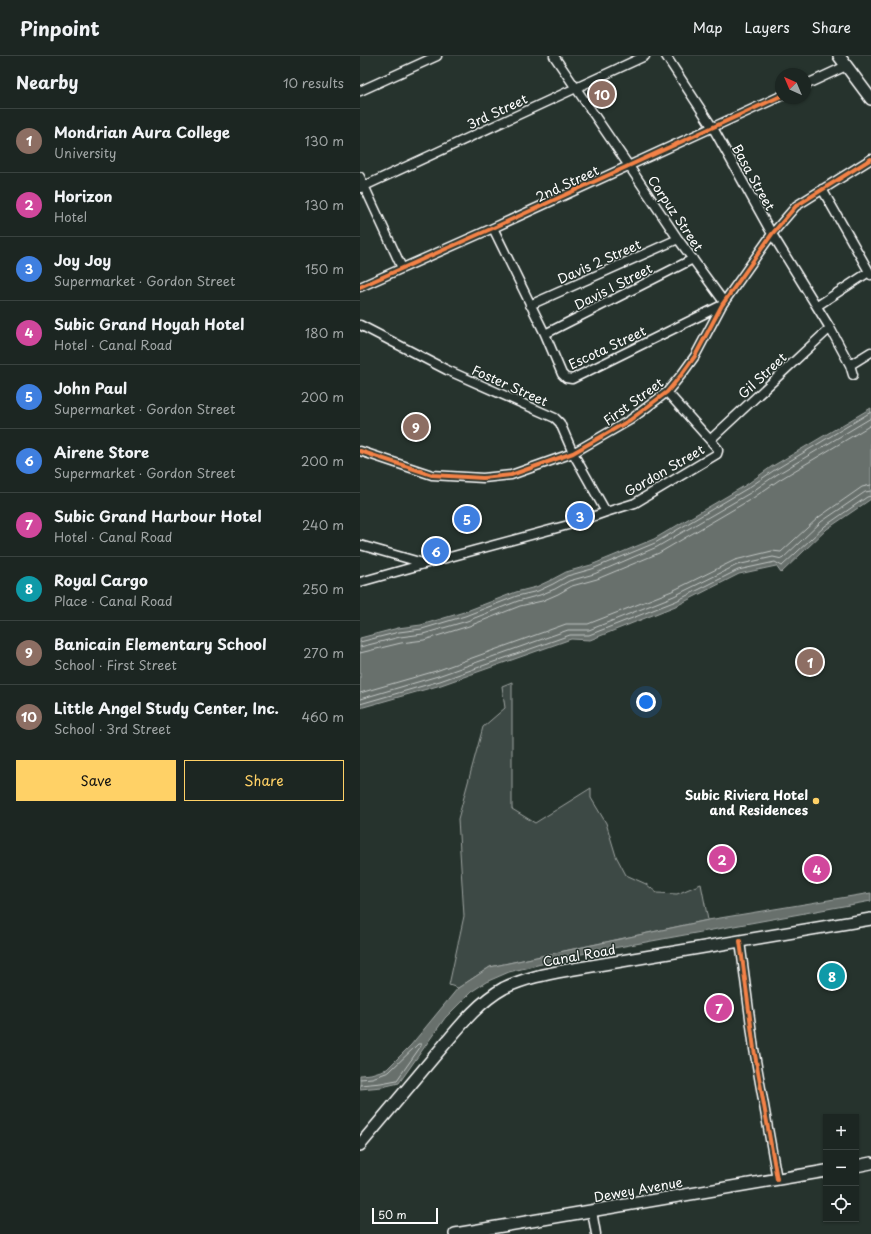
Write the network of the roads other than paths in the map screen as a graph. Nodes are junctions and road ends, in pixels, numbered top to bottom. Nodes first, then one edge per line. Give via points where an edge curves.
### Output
1 (437, 56) edge
2 (554, 56) edge
3 (645, 56) edge
4 (666, 56) edge
5 (839, 56) edge
6 (846, 66) junction
7 (811, 82) edge
8 (576, 88) junction
9 (360, 91) edge
10 (775, 99) edge
11 (871, 99) edge
12 (713, 128) junction
13 (871, 159) edge
14 (630, 166) junction
15 (360, 177) edge
16 (362, 187) edge
17 (822, 189) junction
18 (493, 228) junction
19 (772, 234) junction
20 (678, 239) junction
21 (693, 259) junction
22 (402, 268) junction
23 (870, 274) edge
24 (360, 286) edge
25 (723, 304) junction
26 (530, 305) junction
27 (817, 306) junction
28 (360, 325) edge
29 (830, 328) junction
30 (545, 334) junction
31 (871, 352) edge
32 (850, 365) junction
33 (853, 375) dead end
34 (667, 392) junction
35 (710, 440) junction
36 (360, 451) edge
37 (573, 453) junction
38 (606, 512) junction
39 (360, 545) edge
40 (424, 564) junction
41 (360, 582) edge
42 (871, 919) edge
43 (740, 941) junction
44 (360, 1145) edge
45 (871, 1163) edge
46 (859, 1165) edge
47 (823, 1171) edge
48 (777, 1179) junction
49 (592, 1211) junction
50 (455, 1234) edge
51 (596, 1234) edge

1 - 9 street
2 - 8 street, Corpuz Street
3 - 8 street, 3rd Street
4 - 12 street, Basa Street
5 - 6 main road
6 - 7 street
6 - 11 main road
8 - 14 street, Corpuz Street
8 - 16 street, 3rd Street
10 - 12 street, 2nd Street
12 - 14 street, 2nd Street
12 - 19 street, Basa Street
13 - 17 street, First Street
14 - 18 street, 2nd Street
14 - 20 street, Corpuz Street
15 - 16 street
16 - 22 street
17 - 19 street, First Street via 796,206
17 - 23 street
18 - 22 street, 2nd Street
18 - 26 street, Escota Street
19 - 25 street, First Street
19 - 27 street, Basa Street
20 - 21 street, Corpuz Street
20 - 26 street, Davis 2 Street
21 - 25 street, Corpuz Street
21 - 30 street, Davis I Street
22 - 24 street, 2nd Street
23 - 27 street
25 - 30 street, Escota Street via 572,379 562,374
25 - 34 street, First Street via 695,356
26 - 30 street, Escota Street
27 - 29 street, Basa Street
28 - 37 street, Foster Street via 447,370 555,418 560,423
29 - 32 street, Basa Street
29 - 35 street, Gil Street
31 - 32 street
32 - 33 street, Basa Street
34 - 35 street, Gordon Street
34 - 37 street, First Street via 630,420
35 - 38 street, Gordon Street via 718,449 717,454 635,503
36 - 37 street, First Street via 432,475 483,478 511,475
37 - 38 street, Foster Street
38 - 40 street, Gordon Street via 572,524
39 - 40 street
40 - 41 street, Gordon Street
42 - 43 main road, Canal Road
43 - 44 main road, Canal Road via 540,976 503,989 485,1001 464,1022
43 - 48 street via 754,1049
45 - 46 main road
47 - 48 main road, Dewey Avenue
48 - 49 main road, Dewey Avenue
49 - 50 main road, Dewey Avenue
49 - 51 street

